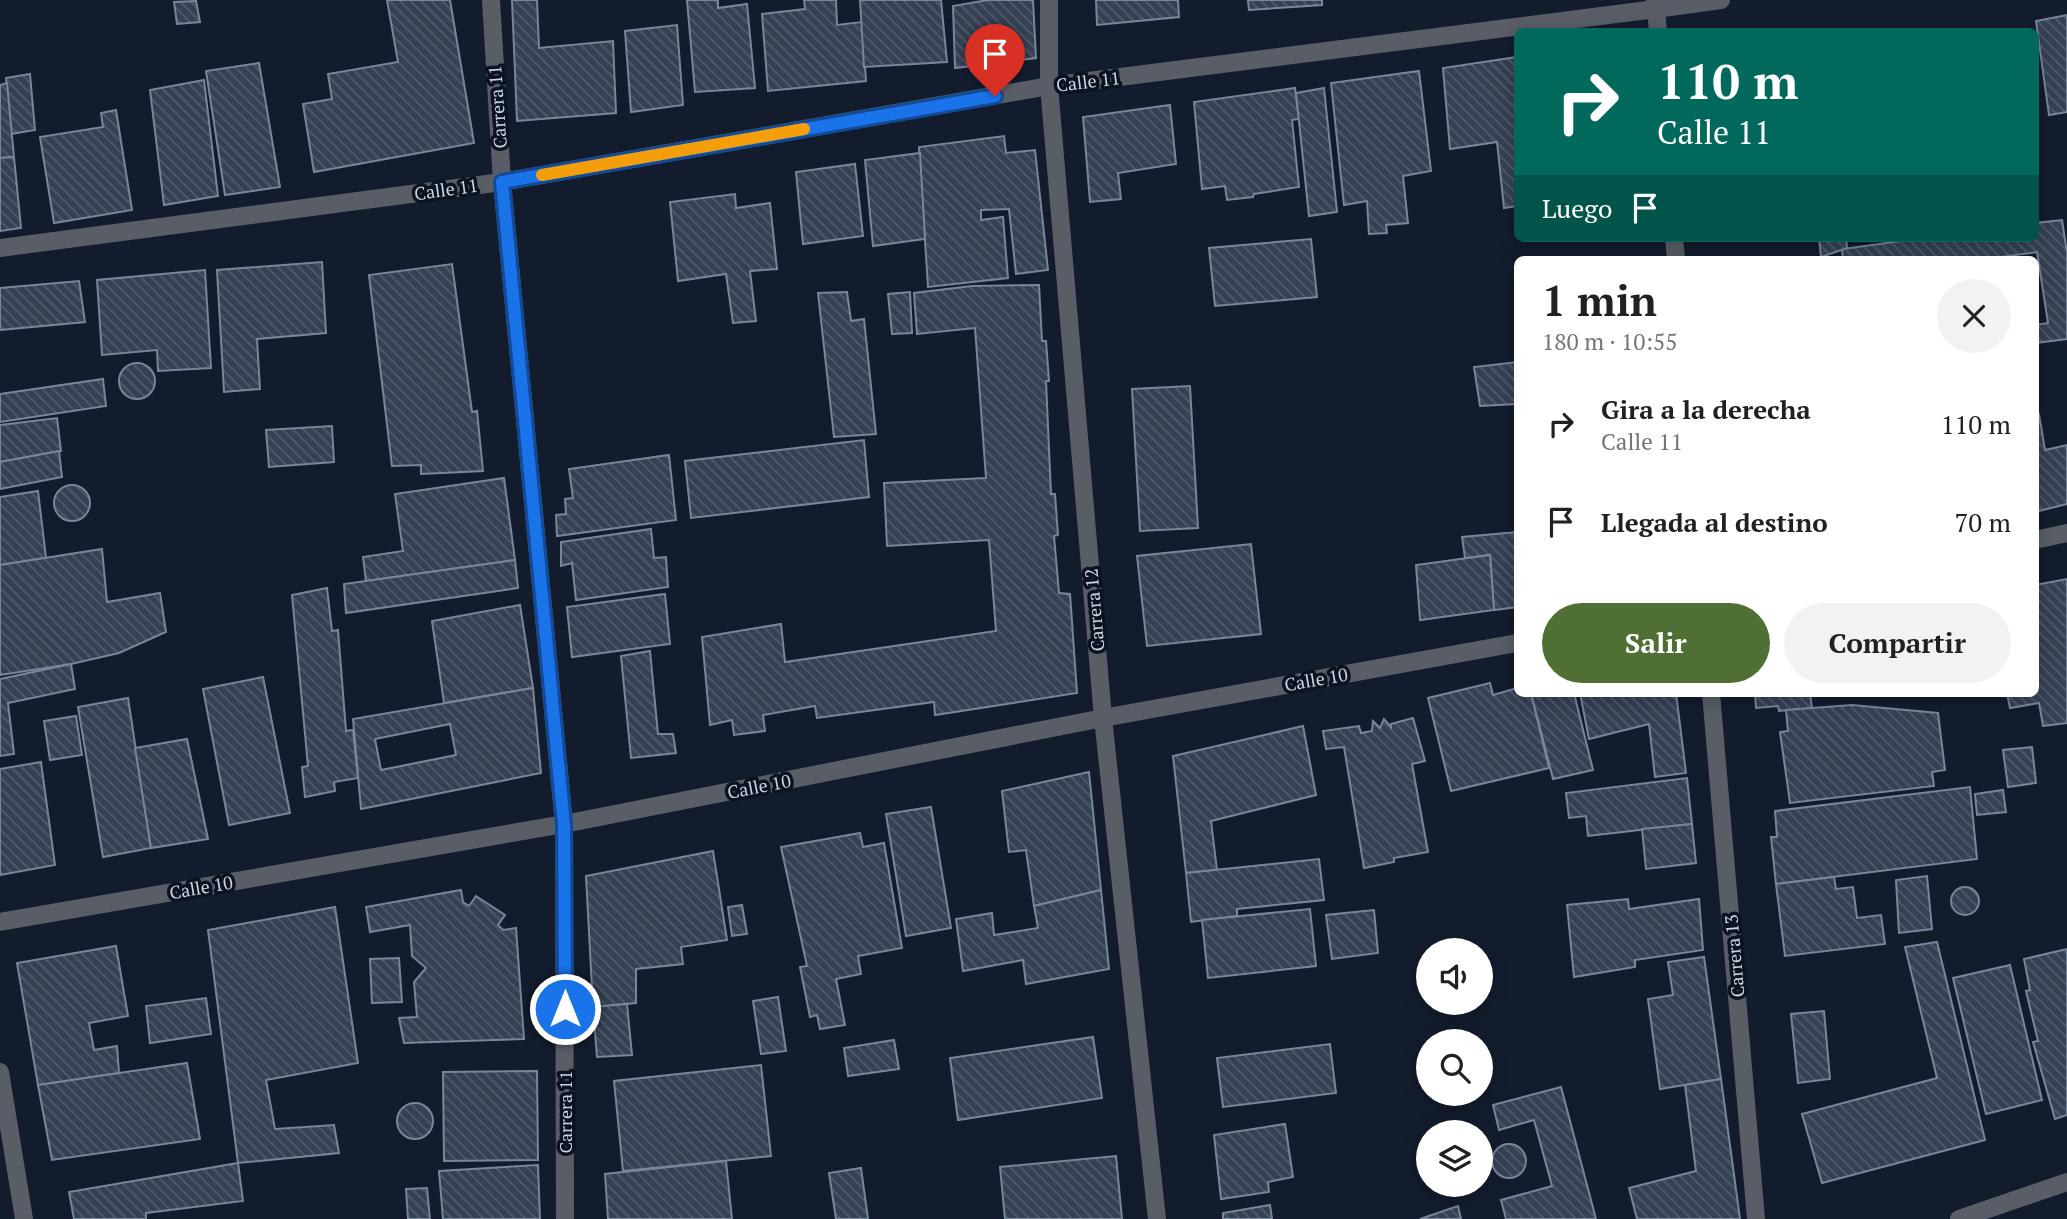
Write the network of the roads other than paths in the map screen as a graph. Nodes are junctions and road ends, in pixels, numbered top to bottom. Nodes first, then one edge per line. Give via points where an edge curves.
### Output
1 (491, 0) edge
2 (1049, 0) edge
3 (1721, 0) edge
4 (1656, 4) edge
5 (1658, 28) edge
6 (1049, 86) junction
7 (502, 182) junction
8 (0, 248) edge
9 (2067, 533) edge
10 (2039, 539) edge
11 (1514, 644) edge
12 (1711, 697) edge
13 (1103, 718) junction
14 (564, 824) junction
15 (0, 922) edge
16 (0, 1072) edge
17 (2067, 1182) edge
18 (24, 1219) edge
19 (565, 1219) edge
20 (1157, 1219) edge
21 (1756, 1219) edge
22 (1959, 1219) edge

1 - 7 street, Carrera 11
2 - 6 street, Carrera 12
3 - 4 street, Calle 11
4 - 5 street
4 - 6 street, Calle 11
6 - 7 street, Calle 11
6 - 13 street, Carrera 12
7 - 8 street, Calle 11
7 - 14 street, Carrera 11
9 - 10 street
11 - 13 street, Calle 10
12 - 21 street, Carrera 13
13 - 14 street, Calle 10
13 - 20 street, Carrera 12
14 - 15 street, Calle 10
14 - 19 street, Carrera 11
16 - 18 street
17 - 22 street

